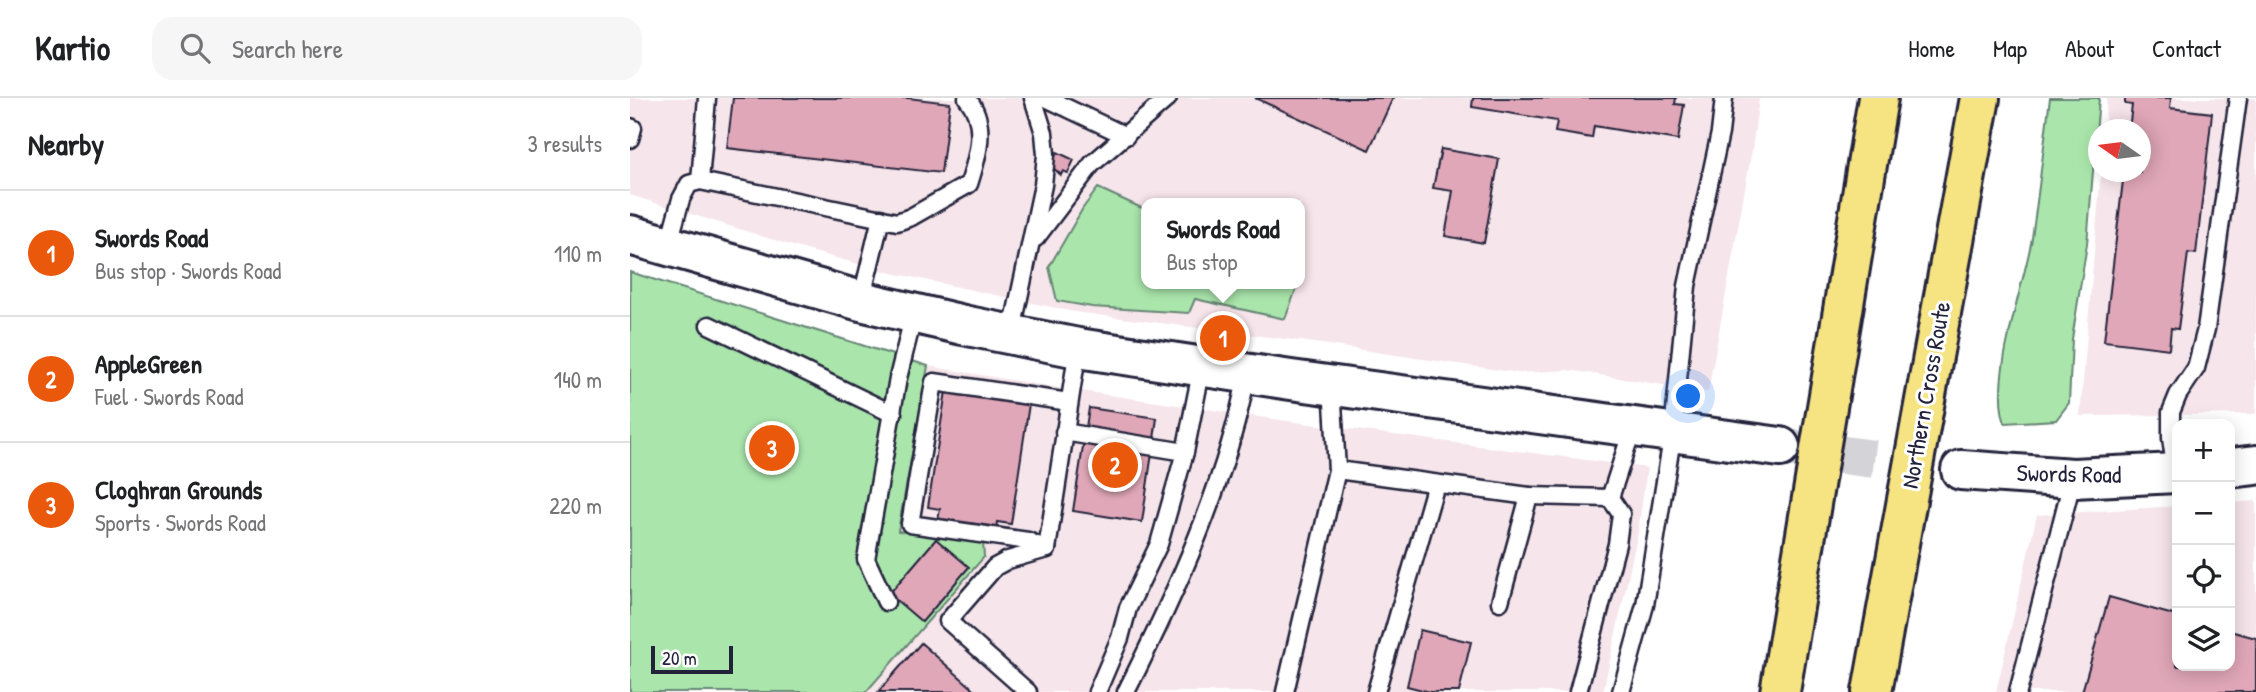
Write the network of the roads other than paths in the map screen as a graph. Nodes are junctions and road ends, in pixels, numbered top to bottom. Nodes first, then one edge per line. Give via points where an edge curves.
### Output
1 (707, 98) edge
2 (967, 98) edge
3 (1033, 98) edge
4 (1046, 98) edge
5 (1168, 98) edge
6 (1724, 98) edge
7 (1878, 98) edge
8 (1887, 98) edge
9 (1980, 98) edge
10 (2238, 98) edge
11 (630, 127) edge
12 (1126, 136) junction
13 (630, 139) edge
14 (700, 181) junction
15 (881, 218) junction
16 (630, 235) edge
17 (1032, 244) junction
18 (668, 246) junction
19 (861, 301) junction
20 (914, 314) junction
21 (709, 325) dead end
22 (1011, 335) junction
23 (1078, 348) junction
24 (1202, 367) junction
25 (1247, 374) junction
26 (1332, 386) junction
27 (1069, 402) junction
28 (1828, 408) junction
29 (893, 414) junction
30 (1633, 428) junction
31 (1064, 432) junction
32 (1673, 432) junction
33 (2172, 445) edge
34 (1780, 447) tunnel mouth
35 (1185, 452) junction
36 (2256, 465) edge
37 (2235, 467) edge
38 (1338, 470) junction
39 (1961, 470) tunnel mouth
40 (2172, 473) edge
41 (2073, 478) junction
42 (1436, 484) junction
43 (1529, 496) junction
44 (1610, 498) junction
45 (1047, 549) junction
46 (886, 602) dead end
47 (1500, 602) dead end
48 (1028, 692) edge
49 (1097, 692) edge
50 (1126, 692) edge
51 (1285, 692) edge
52 (1376, 692) edge
53 (1578, 692) edge
54 (1621, 692) edge
55 (1780, 692) edge
56 (1872, 692) edge
57 (2018, 692) edge

1 - 14 lane
2 - 15 lane via 978,113 979,127 969,184 903,220
3 - 17 lane via 1046,155
4 - 12 lane
5 - 12 lane
6 - 32 lane via 1687,286
7 - 28 highway
8 - 28 highway
9 - 56 highway, Northern Cross Route
10 - 33 lane via 2206,330 2196,368 2171,412
11 - 13 lane
12 - 17 lane via 1092,163
14 - 15 lane
14 - 18 lane via 690,184 681,199
15 - 19 lane
16 - 18 main road
17 - 22 lane
18 - 19 main road
19 - 20 main road
20 - 22 main road
20 - 29 lane
21 - 29 lane
22 - 23 main road
23 - 24 main road
23 - 27 lane
24 - 25 main road
24 - 35 lane
25 - 26 main road
25 - 50 lane via 1232,436 1191,550
26 - 30 main road
26 - 38 lane
27 - 31 lane
27 - 45 lane via 934,382 910,524 1028,541
28 - 55 highway
29 - 46 lane via 866,559
30 - 32 main road
30 - 44 lane
31 - 35 lane
31 - 45 lane
32 - 34 main road
32 - 54 lane via 1644,605
35 - 49 lane via 1159,544 1128,608
36 - 37 main road
38 - 42 lane
38 - 51 lane
39 - 41 main road, Swords Road
40 - 41 main road, Swords Road
41 - 57 lane
42 - 43 lane
42 - 52 lane
43 - 44 lane
43 - 47 lane
44 - 53 lane via 1621,514 1617,544
45 - 48 lane via 995,567 948,621

